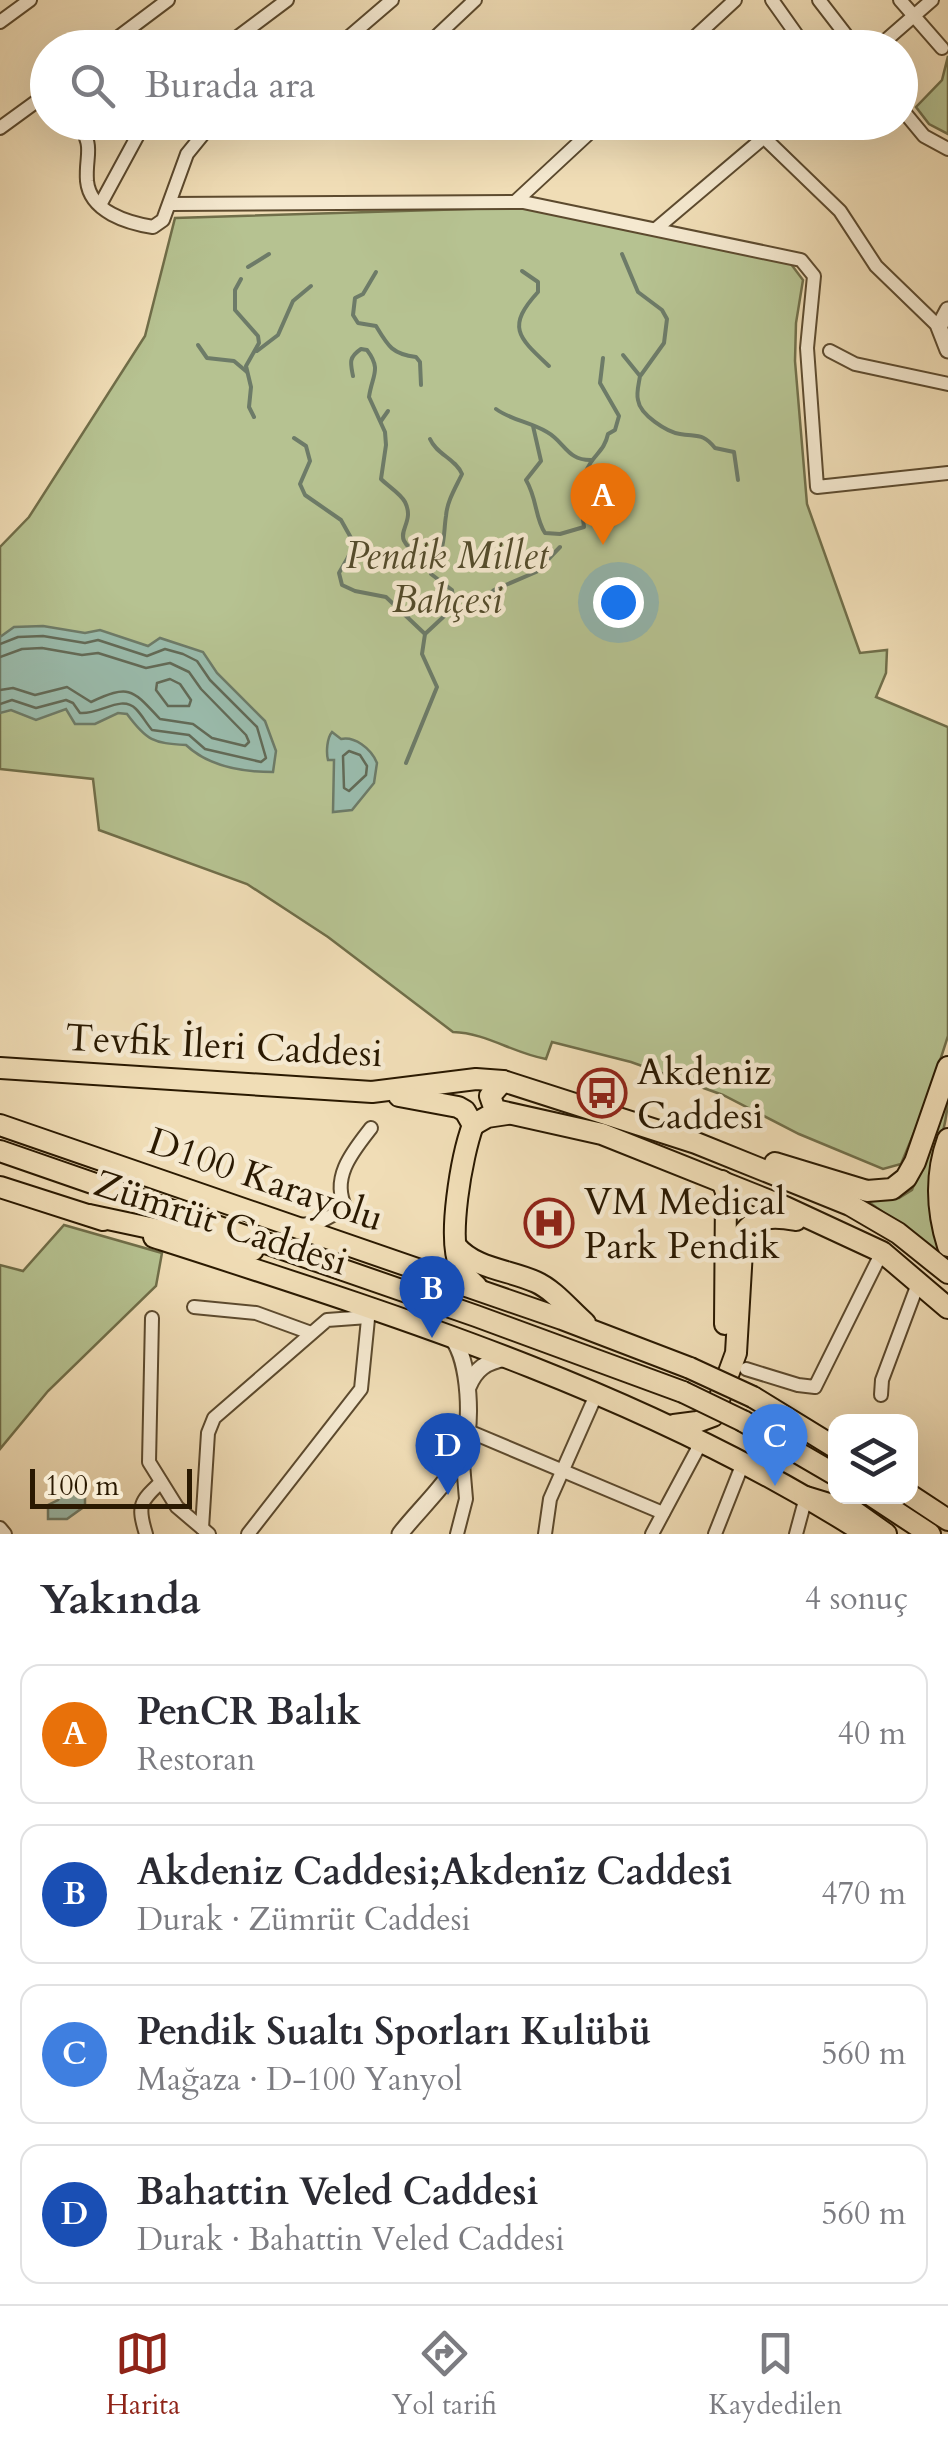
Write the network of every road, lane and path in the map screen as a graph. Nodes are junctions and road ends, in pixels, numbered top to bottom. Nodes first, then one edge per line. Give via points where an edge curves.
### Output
1 (30, 0) edge
2 (168, 0) edge
3 (287, 0) edge
4 (392, 0) edge
5 (476, 0) edge
6 (772, 0) edge
7 (819, 0) edge
8 (900, 0) edge
9 (932, 0) edge
10 (731, 3) edge
11 (914, 15) junction
12 (0, 22) edge
13 (128, 30) edge
14 (247, 30) edge
15 (357, 30) edge
16 (444, 30) edge
17 (702, 30) edge
18 (793, 30) edge
19 (842, 30) edge
20 (897, 30) edge
21 (942, 48) dead end
22 (30, 106) edge
23 (0, 128) edge
24 (918, 129) edge
25 (88, 140) edge
26 (135, 140) edge
27 (198, 140) edge
28 (582, 140) edge
29 (759, 140) edge
30 (768, 140) edge
31 (948, 149) edge
32 (515, 202) junction
33 (170, 204) junction
34 (100, 205) junction
35 (658, 228) junction
36 (948, 310) edge
37 (939, 327) junction
38 (948, 350) edge
39 (830, 351) dead end
40 (948, 384) edge
41 (948, 474) edge
42 (948, 1067) edge
43 (0, 1068) edge
44 (503, 1081) junction
45 (372, 1092) junction
46 (507, 1114) junction
47 (0, 1124) edge
48 (473, 1126) junction
49 (371, 1128) dead end
50 (948, 1140) edge
51 (696, 1143) junction
52 (0, 1151) edge
53 (722, 1182) junction
54 (0, 1188) edge
55 (88, 1216) junction
56 (293, 1226) junction
57 (456, 1246) junction
58 (948, 1246) edge
59 (882, 1252) junction
60 (346, 1271) junction
61 (948, 1272) edge
62 (919, 1282) junction
63 (482, 1292) junction
64 (194, 1307) dead end
65 (948, 1308) edge
66 (368, 1312) junction
67 (152, 1318) dead end
68 (594, 1331) junction
69 (311, 1333) junction
70 (451, 1336) junction
71 (508, 1358) junction
72 (746, 1369) dead end
73 (467, 1391) junction
74 (596, 1396) junction
75 (881, 1396) dead end
76 (466, 1430) junction
77 (697, 1430) junction
78 (828, 1443) edge
79 (462, 1452) junction
80 (743, 1463) junction
81 (562, 1470) junction
82 (828, 1470) edge
83 (162, 1482) junction
84 (806, 1497) junction
85 (918, 1499) edge
86 (884, 1504) edge
87 (663, 1514) junction
88 (948, 1520) edge
89 (206, 1531) edge
90 (855, 1531) edge
91 (146, 1534) edge
92 (248, 1534) edge
93 (400, 1534) edge
94 (457, 1534) edge
95 (546, 1534) edge
96 (652, 1534) edge
97 (715, 1534) edge
98 (796, 1534) edge
99 (886, 1534) edge
100 (930, 1534) edge

1 - 12 street
2 - 13 street
3 - 14 street
4 - 15 street
5 - 16 street
6 - 18 street
7 - 19 street
8 - 11 street
9 - 11 street
10 - 17 street
11 - 20 street
11 - 21 street
22 - 23 street
24 - 31 street
25 - 34 street via 87,183
26 - 34 street
27 - 33 street
28 - 32 street
29 - 35 street
30 - 37 street via 840,212 876,266
32 - 33 street
32 - 35 street
33 - 34 street via 153,228
35 - 41 street via 794,257 812,270 807,348 817,487
36 - 37 street
37 - 38 street
39 - 40 street via 855,364
42 - 51 main road via 915,1162 892,1188 867,1191
43 - 45 main road, Tevfik İleri Caddesi
44 - 45 main road, Tevfik İleri Caddesi
44 - 46 main road via 490,1101
44 - 51 main road, Tevfik İleri Caddesi
45 - 48 main road via 448,1103 465,1111
46 - 48 main road
46 - 53 main road via 595,1132
47 - 56 main road, D100 Karayolu
48 - 57 main road via 460,1166
49 - 56 street via 346,1161 340,1194 346,1208 318,1223
50 - 58 main road via 939,1196
51 - 61 main road, Tevfik İleri Caddesi via 868,1214
52 - 60 main road, D100 Karayolu
53 - 59 main road
53 - 77 main road via 723,1351 697,1414
54 - 55 main road, Zümrüt Caddesi
55 - 60 main road
55 - 66 main road, Zümrüt Caddesi
56 - 63 main road, D100 Karayolu
57 - 63 main road via 462,1270
57 - 68 main road via 478,1262 539,1283
59 - 62 main road
59 - 72 street via 814,1387
59 - 77 main road via 793,1219 766,1218 748,1226 734,1363 713,1416
60 - 82 main road, D100 Karayolu, bridge via 683,1392
62 - 65 main road
62 - 75 street
63 - 68 main road, D100 Karayolu
64 - 69 street via 256,1313
66 - 69 street via 327,1320
66 - 70 main road, Zümrüt Caddesi
66 - 92 street via 360,1390
67 - 83 street via 148,1462
68 - 78 main road, D100 Karayolu, bridge via 753,1397
69 - 89 street via 214,1418
70 - 71 main road, Zümrüt Caddesi
70 - 73 street via 463,1356
71 - 73 street via 476,1370
71 - 74 main road, Zümrüt Caddesi
73 - 76 street
74 - 77 main road, Zümrüt Caddesi
74 - 81 street
76 - 79 street
76 - 81 street
77 - 80 main road
77 - 87 street via 697,1450
79 - 93 street
79 - 94 street via 466,1499
80 - 84 main road
80 - 97 street
81 - 87 street
81 - 95 street
83 - 89 street via 177,1507
83 - 91 street via 143,1500
84 - 90 main road
84 - 98 street
84 - 99 main road via 855,1512
85 - 88 main road
86 - 100 main road
87 - 96 street

